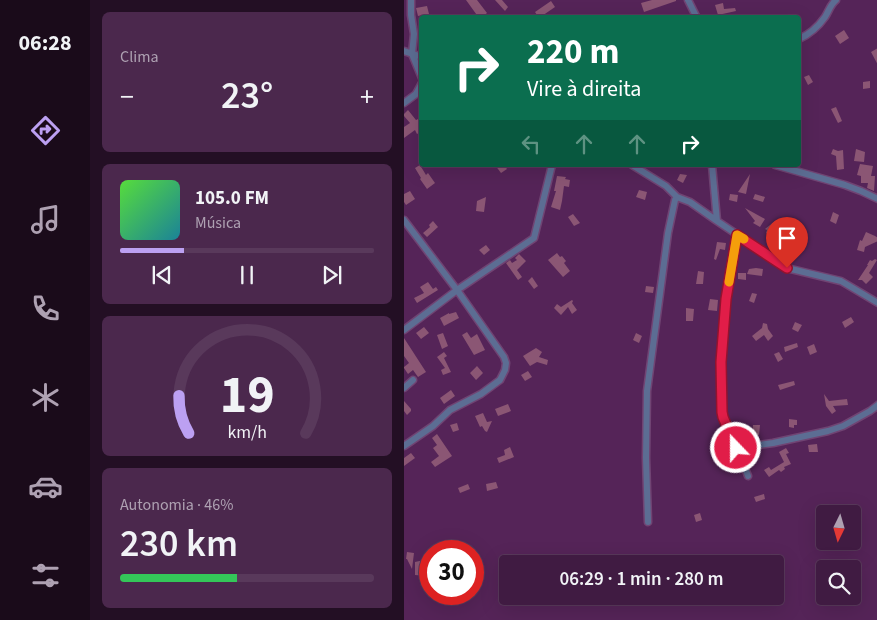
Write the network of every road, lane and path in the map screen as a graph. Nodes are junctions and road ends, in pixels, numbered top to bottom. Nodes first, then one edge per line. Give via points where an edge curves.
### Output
1 (410, 0) edge
2 (688, 0) edge
3 (836, 0) edge
4 (696, 15) edge
5 (801, 38) edge
6 (404, 51) edge
7 (412, 54) junction
8 (419, 56) edge
9 (419, 71) edge
10 (419, 88) edge
11 (404, 103) edge
12 (552, 167) edge
13 (635, 167) edge
14 (712, 167) edge
15 (782, 167) edge
16 (677, 197) junction
17 (877, 199) edge
18 (404, 220) edge
19 (717, 221) junction
20 (737, 235) junction
21 (457, 290) junction
22 (877, 303) edge
23 (404, 330) edge
24 (413, 380) dead end
25 (404, 388) edge
26 (877, 404) edge
27 (404, 446) edge
28 (736, 448) junction
29 (748, 476) dead end
30 (648, 522) dead end

1 - 7 street via 414,34
2 - 4 street
3 - 5 street via 812,32
6 - 7 street
7 - 8 street
7 - 9 street
10 - 11 street
12 - 21 street via 534,238
13 - 16 street via 666,186
14 - 19 street
15 - 17 street via 845,185
16 - 19 street
16 - 30 street via 668,233 647,391
18 - 21 street
19 - 20 street
20 - 22 street via 787,268 841,281
20 - 28 street via 726,299 721,362 722,412
21 - 23 street
21 - 27 street via 504,357 504,374 500,380 450,410
24 - 25 street
26 - 28 street via 844,426
28 - 29 street

